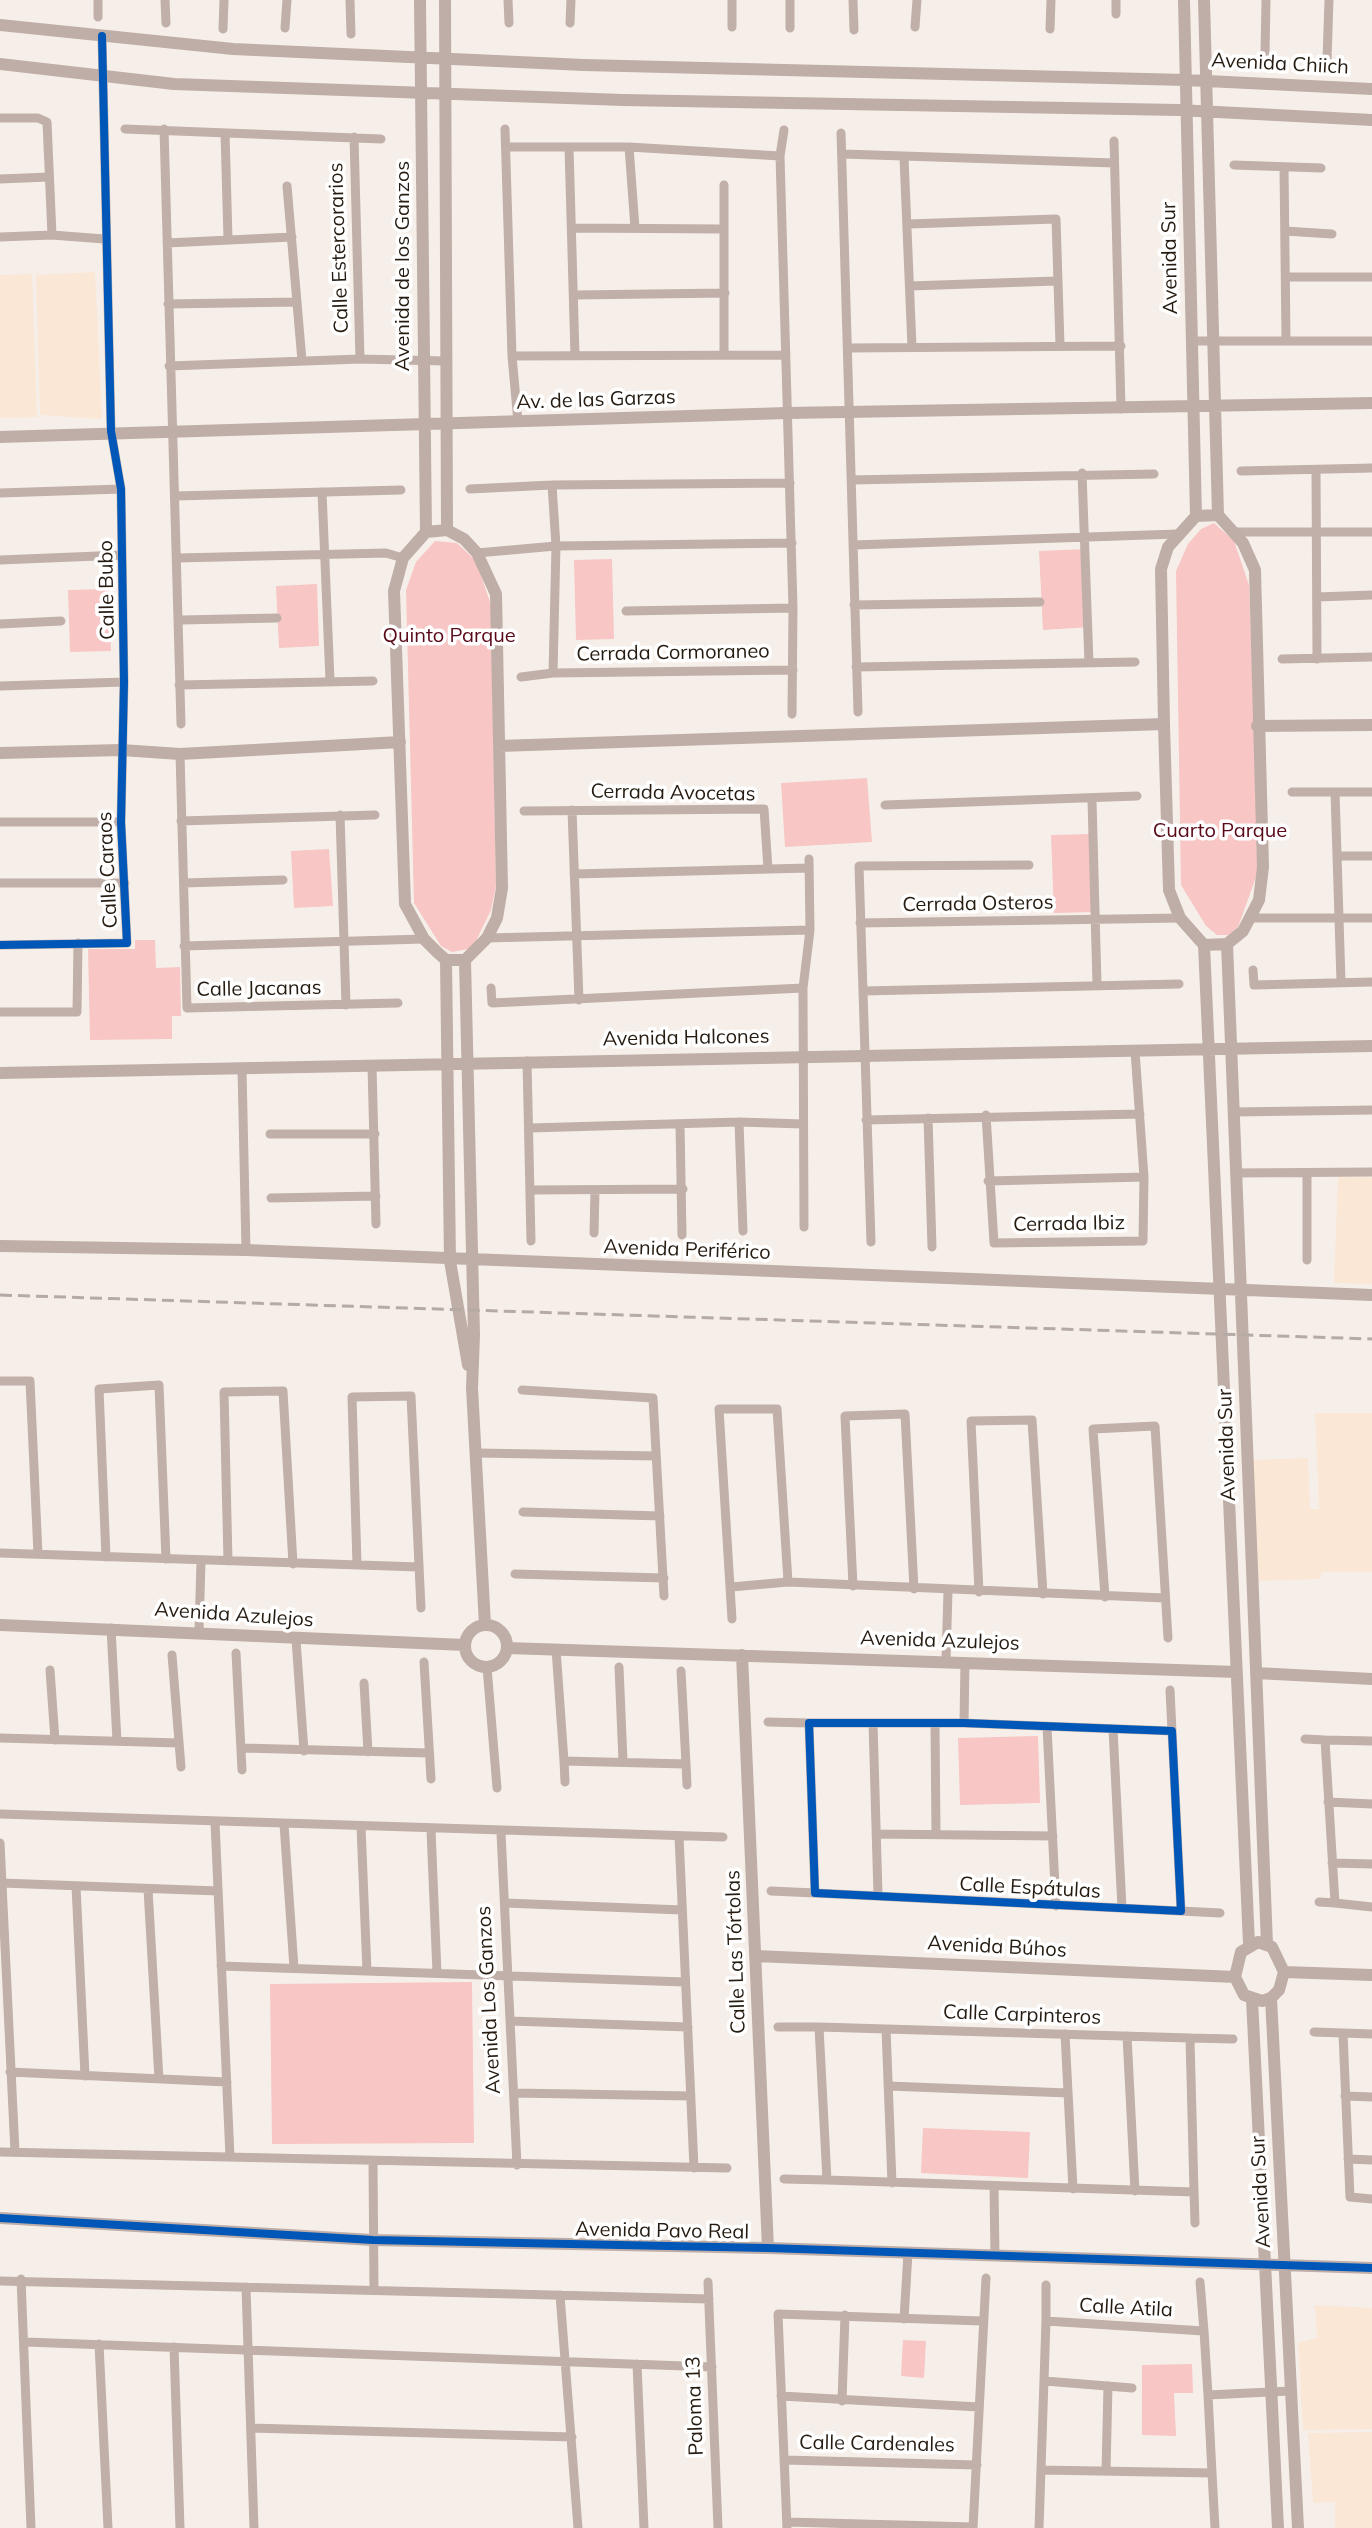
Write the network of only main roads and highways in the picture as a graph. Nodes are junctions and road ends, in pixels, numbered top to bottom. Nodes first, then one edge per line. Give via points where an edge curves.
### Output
1 (420, 0) edge
2 (445, 0) edge
3 (1184, 0) edge
4 (1204, 0) edge
5 (0, 25) edge
6 (422, 57) junction
7 (444, 58) junction
8 (0, 64) edge
9 (1186, 80) junction
10 (1207, 81) junction
11 (1372, 89) edge
12 (422, 92) junction
13 (446, 94) junction
14 (1186, 111) junction
15 (1208, 112) junction
16 (1372, 120) edge
17 (1372, 403) edge
18 (1193, 408) junction
19 (1215, 408) junction
20 (449, 424) junction
21 (422, 425) junction
22 (0, 437) edge
23 (1218, 515) junction
24 (1196, 516) junction
25 (447, 530) junction
26 (426, 532) junction
27 (1164, 724) junction
28 (1372, 725) edge
29 (1257, 726) junction
30 (400, 742) junction
31 (499, 746) junction
32 (0, 753) edge
33 (1227, 944) junction
34 (1204, 945) junction
35 (446, 960) junction
36 (465, 960) junction
37 (1372, 1046) edge
38 (1231, 1048) junction
39 (1209, 1050) junction
40 (447, 1062) junction
41 (469, 1062) junction
42 (0, 1073) edge
43 (0, 1246) edge
44 (450, 1261) junction
45 (472, 1262) junction
46 (1220, 1291) junction
47 (1241, 1291) junction
48 (1372, 1295) edge
49 (468, 1335) junction
50 (1246, 1416) junction
51 (1225, 1417) junction
52 (0, 1625) edge
53 (485, 1625) junction
54 (465, 1645) junction
55 (507, 1648) junction
56 (742, 1655) junction
57 (1237, 1672) junction
58 (1256, 1673) junction
59 (1372, 1679) edge
60 (1249, 1944) junction
61 (1267, 1944) junction
62 (756, 1956) junction
63 (1284, 1972) junction
64 (1372, 1975) edge
65 (1235, 1977) junction
66 (1271, 1998) junction
67 (1252, 1999) junction
68 (0, 2218) edge
69 (768, 2248) junction
70 (1265, 2265) junction
71 (1285, 2265) junction
72 (1372, 2268) edge
73 (1278, 2528) edge
74 (1298, 2528) edge

1 - 6 main road, Avenida de los Ganzos
2 - 7 main road
3 - 9 main road, Avenida Sur
4 - 10 main road, Avenida Sur
5 - 6 main road, Avenida Chiich via 233,49
6 - 7 main road, Avenida Chiich
6 - 12 main road, Avenida de los Ganzos
7 - 9 main road, Avenida Chiich
7 - 13 main road
8 - 12 main road via 174,84
9 - 10 main road, Avenida Chiich
9 - 14 main road, Avenida Sur
10 - 11 main road, Avenida Chiich
10 - 15 main road, Avenida Sur
12 - 13 main road
12 - 21 main road, Avenida de los Ganzos
13 - 14 main road
13 - 20 main road
14 - 15 main road
14 - 18 main road, Avenida Sur
15 - 16 main road
15 - 19 main road, Avenida Sur
17 - 19 main road
18 - 19 main road, Av. de las Garzas
18 - 20 main road, Av. de las Garzas via 852,420 787,408 517,416
18 - 24 main road, Avenida Sur
19 - 23 main road, Avenida Sur
20 - 21 main road, Av. de las Garzas
20 - 25 main road
21 - 22 main road, Av. de las Garzas
21 - 26 main road, Avenida de los Ganzos
23 - 24 main road
23 - 29 main road via 1240,532 1255,570
24 - 27 main road via 1177,534 1161,569
25 - 26 main road
25 - 31 main road via 477,553 496,594
26 - 30 main road via 403,558 394,591
27 - 31 main road
27 - 34 main road via 1174,918
28 - 29 main road
29 - 33 main road via 1263,867 1259,900 1243,931
30 - 32 main road via 180,754
30 - 35 main road via 405,904 424,939
31 - 36 main road via 502,888 487,938
33 - 34 main road
33 - 38 main road, Avenida Sur
34 - 39 main road, Avenida Sur
35 - 36 main road
35 - 40 main road
36 - 41 main road
37 - 38 main road, Avenida Halcones
38 - 39 main road, Avenida Halcones
38 - 47 main road, Avenida Sur
39 - 41 main road, Avenida Halcones via 1135,1057 863,1053
39 - 46 main road, Avenida Sur
40 - 41 main road, Avenida Halcones
40 - 42 main road, Avenida Halcones
40 - 44 main road
41 - 45 main road
43 - 44 main road, Avenida Periférico via 246,1250
44 - 45 main road, Avenida Periférico
44 - 49 main road
45 - 46 main road, Avenida Periférico
45 - 49 main road
46 - 47 main road, Avenida Periférico
46 - 51 main road, Avenida Sur
47 - 48 main road, Avenida Periférico
47 - 50 main road, Avenida Sur
49 - 53 main road
50 - 51 main road
50 - 58 main road, Avenida Sur
51 - 57 main road, Avenida Sur
52 - 54 main road, Avenida Azulejos
53 - 54 main road via 469,1633
53 - 55 main road via 501,1631
54 - 55 main road via 474,1663 487,1667 502,1659
55 - 56 main road, Avenida Azulejos
56 - 57 main road, Avenida Azulejos
56 - 62 main road, Calle Las Tórtolas
57 - 60 main road, Avenida Sur
58 - 59 main road, Avenida Azulejos
58 - 61 main road, Avenida Sur
60 - 61 main road
60 - 65 main road via 1236,1961
61 - 63 main road
62 - 65 main road, Avenida Búhos
62 - 69 main road, Calle Las Tórtolas
63 - 64 main road
63 - 66 main road
65 - 67 main road
66 - 67 main road
66 - 71 main road, Avenida Sur
67 - 70 main road, Avenida Sur
68 - 69 main road, Avenida Pavo Real via 373,2240
69 - 70 main road, Avenida Pavo Real
70 - 71 main road, Avenida Pavo Real
70 - 73 main road, Avenida Sur
71 - 72 main road, Avenida Pavo Real
71 - 74 main road, Avenida Sur

